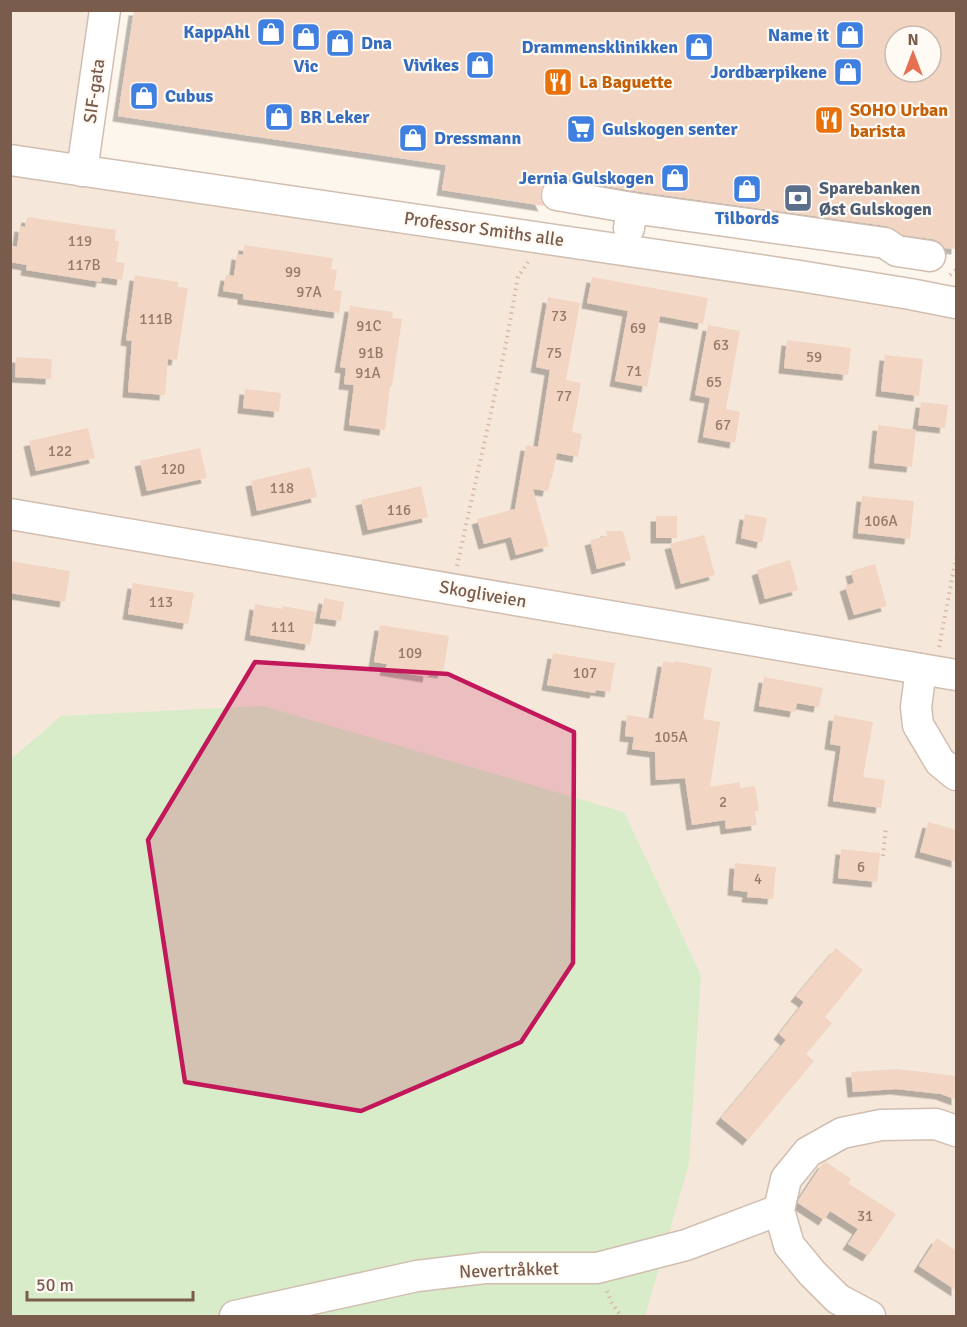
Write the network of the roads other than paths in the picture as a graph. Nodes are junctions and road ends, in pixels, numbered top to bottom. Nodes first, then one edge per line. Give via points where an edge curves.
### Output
1 (105, 10) edge
2 (10, 160) edge
3 (82, 171) junction
4 (557, 195) dead end
5 (632, 208) junction
6 (626, 250) junction
7 (930, 256) dead end
8 (957, 303) edge
9 (10, 514) edge
10 (937, 672) edge
11 (957, 775) edge
12 (957, 1131) edge
13 (779, 1210) junction
14 (235, 1317) edge
15 (870, 1317) edge

1 - 3 street, SIF-gata
2 - 3 street, Professor Smiths alle
3 - 6 street, Professor Smiths alle
4 - 5 street
5 - 6 street
5 - 7 street via 885,243 897,251
6 - 8 street, Professor Smiths alle
9 - 10 street, Skogliveien
10 - 11 street via 916,707 918,725 940,762
12 - 13 street via 936,1124 881,1125 842,1134 808,1152 786,1179
13 - 14 street, Nevertråkket via 686,1245 597,1268 484,1268 417,1276
13 - 15 street via 789,1245 812,1273 838,1299

